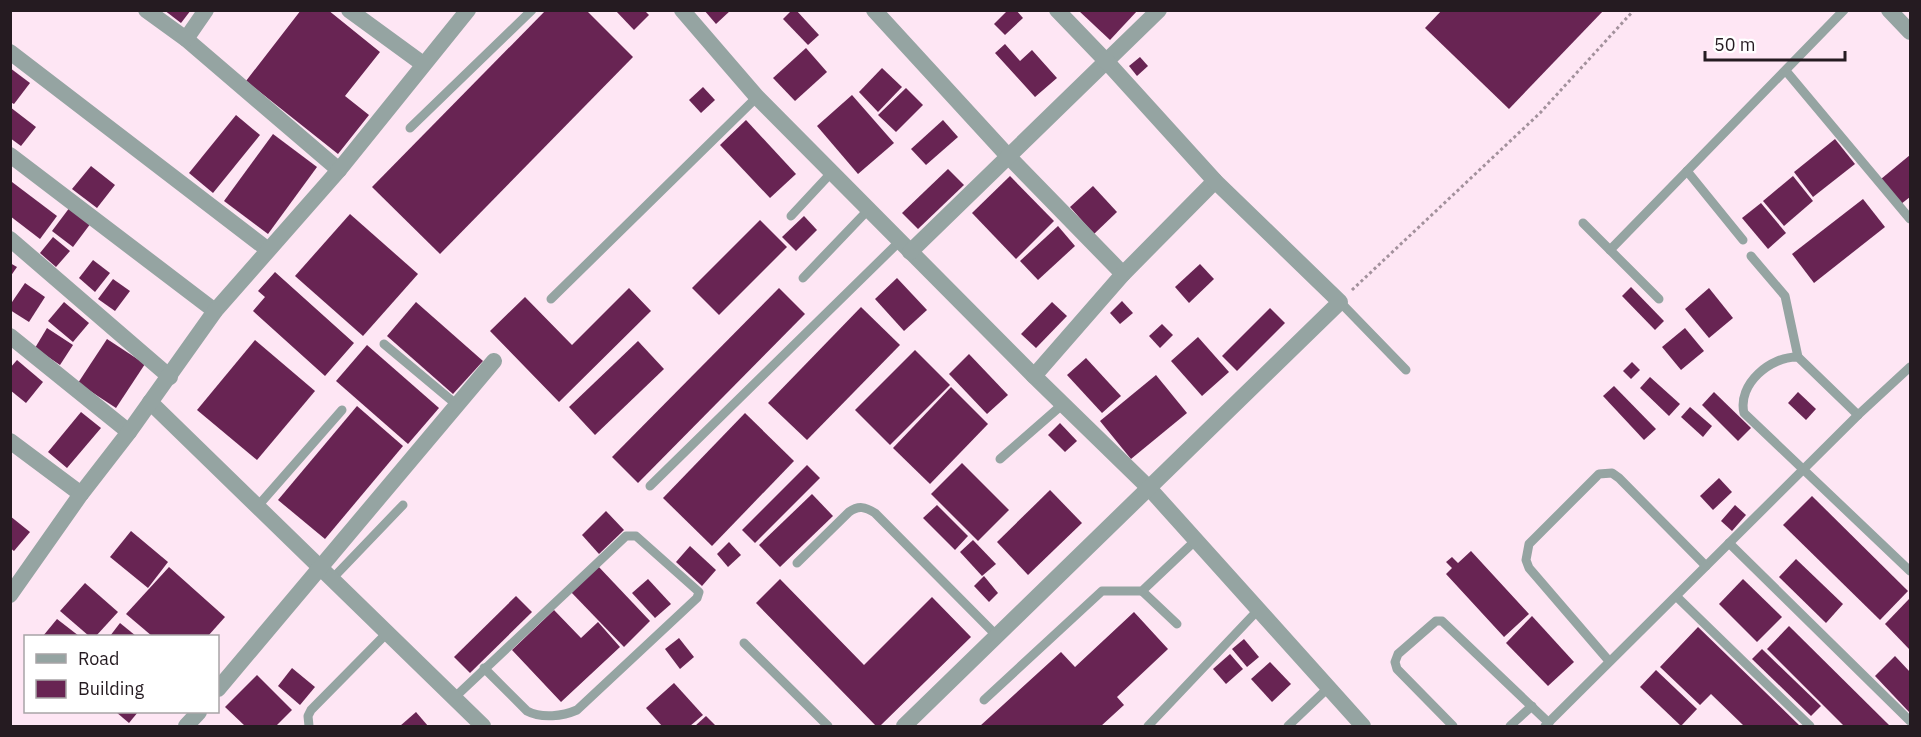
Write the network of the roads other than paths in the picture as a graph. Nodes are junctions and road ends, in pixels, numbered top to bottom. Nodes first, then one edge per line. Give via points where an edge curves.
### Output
1 (146, 10) edge
2 (206, 10) edge
3 (350, 10) edge
4 (468, 10) edge
5 (532, 10) edge
6 (682, 10) edge
7 (874, 10) edge
8 (1056, 10) edge
9 (1159, 10) edge
10 (1844, 10) edge
11 (1889, 10) edge
12 (1911, 32) edge
13 (186, 39) junction
14 (10, 52) edge
15 (1107, 62) junction
16 (423, 64) junction
17 (1786, 71) junction
18 (757, 97) junction
19 (410, 128) dead end
20 (10, 155) edge
21 (1007, 155) junction
22 (339, 170) junction
23 (1687, 171) junction
24 (832, 172) junction
25 (1215, 181) junction
26 (869, 210) junction
27 (791, 216) dead end
28 (1911, 219) edge
29 (1583, 223) dead end
30 (10, 239) edge
31 (1743, 240) dead end
32 (905, 246) junction
33 (267, 249) junction
34 (1610, 250) junction
35 (1751, 256) dead end
36 (1123, 273) junction
37 (803, 278) dead end
38 (551, 299) dead end
39 (1659, 299) dead end
40 (1340, 302) junction
41 (215, 311) junction
42 (10, 336) edge
43 (384, 344) dead end
44 (1798, 357) junction
45 (494, 361) dead end
46 (1911, 367) edge
47 (1406, 370) dead end
48 (1034, 376) junction
49 (170, 377) junction
50 (150, 402) junction
51 (1063, 404) junction
52 (457, 405) junction
53 (342, 410) dead end
54 (1858, 415) junction
55 (129, 432) junction
56 (10, 441) edge
57 (1000, 459) dead end
58 (1802, 471) junction
59 (650, 486) dead end
60 (1149, 488) junction
61 (81, 494) junction
62 (403, 505) dead end
63 (257, 507) junction
64 (1196, 540) junction
65 (1729, 543) junction
66 (797, 563) dead end
67 (1706, 566) junction
68 (320, 567) junction
69 (1911, 571) edge
70 (332, 579) junction
71 (1142, 591) junction
72 (10, 595) edge
73 (1677, 597) junction
74 (1258, 610) junction
75 (1177, 624) dead end
76 (387, 633) junction
77 (997, 636) junction
78 (744, 642) dead end
79 (1609, 661) junction
80 (484, 668) junction
81 (219, 688) edge
82 (1328, 688) junction
83 (454, 698) junction
84 (984, 700) dead end
85 (1532, 706) junction
86 (197, 713) edge
87 (1911, 721) edge
88 (1547, 725) edge
89 (186, 726) edge
90 (309, 726) edge
91 (483, 726) edge
92 (828, 726) edge
93 (904, 726) edge
94 (1148, 726) edge
95 (1288, 726) edge
96 (1363, 726) edge
97 (1453, 726) edge
98 (1510, 726) edge
99 (1810, 726) edge

1 - 13 street
2 - 13 street
3 - 16 street
4 - 16 street
5 - 19 lane
6 - 18 street
7 - 21 street
8 - 15 street
9 - 15 street
10 - 17 lane
11 - 12 street
13 - 22 street
14 - 33 street
15 - 21 street
15 - 25 street
16 - 22 street
17 - 23 lane
17 - 28 lane
18 - 24 street
18 - 38 lane
20 - 41 street
21 - 32 street
21 - 36 street
22 - 33 street
23 - 31 lane
23 - 34 lane
24 - 26 street
24 - 27 lane
25 - 36 street
25 - 40 street
26 - 32 street
26 - 37 lane
29 - 34 lane
30 - 49 street
32 - 48 street
32 - 59 lane
33 - 41 street
34 - 39 lane
35 - 44 lane via 1785,297
36 - 48 street
40 - 47 lane
40 - 60 street
41 - 49 street
42 - 55 street
43 - 52 lane
44 - 54 lane
44 - 58 lane via 1785,357 1752,381 1743,394 1742,405 1744,413
45 - 52 street
46 - 54 lane
48 - 51 street
49 - 50 street
50 - 55 street
50 - 63 street
51 - 57 lane
51 - 60 street
52 - 68 street
53 - 63 lane
54 - 58 lane
55 - 61 street
56 - 61 street
58 - 65 lane
58 - 69 lane
60 - 64 street
60 - 77 street
61 - 72 street
62 - 70 lane
63 - 68 street
64 - 71 lane
64 - 74 street
65 - 67 lane
65 - 87 lane
66 - 77 lane via 849,512 866,507
67 - 73 lane
67 - 79 lane via 1618,478 1612,473 1599,474 1529,544 1526,560
68 - 70 street
68 - 81 street
70 - 76 street
71 - 75 lane
71 - 84 lane via 1102,591
73 - 79 lane
73 - 99 lane
74 - 82 street
74 - 94 lane
76 - 83 street
76 - 90 lane via 311,710
77 - 93 street
78 - 92 lane
79 - 88 lane
80 - 80 lane via 626,536 636,536 699,592 577,710 535,716
80 - 83 lane
82 - 95 lane
82 - 96 street
83 - 91 street
85 - 88 lane
85 - 97 lane via 1442,621 1436,621 1398,654 1395,662 1397,669
85 - 98 lane
86 - 89 street

